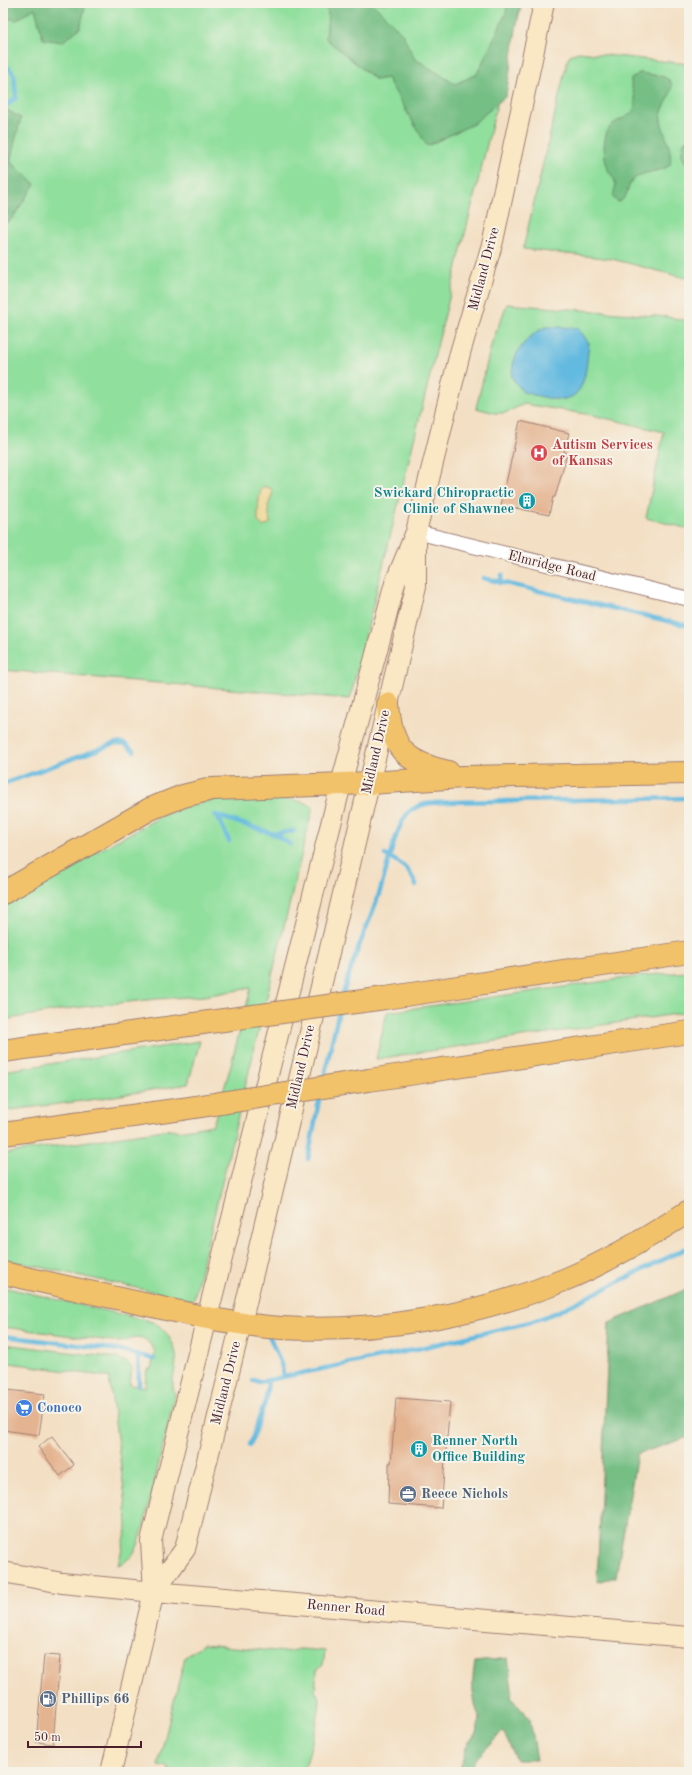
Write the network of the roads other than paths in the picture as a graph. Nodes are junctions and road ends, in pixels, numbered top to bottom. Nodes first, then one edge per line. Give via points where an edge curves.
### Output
1 (544, 3) edge
2 (416, 532) junction
3 (689, 599) edge
4 (388, 704) junction
5 (689, 773) edge
6 (464, 777) junction
7 (368, 783) junction
8 (341, 784) junction
9 (3, 893) edge
10 (689, 952) edge
11 (689, 1032) edge
12 (3, 1051) edge
13 (3, 1134) edge
14 (689, 1211) edge
15 (3, 1273) edge
16 (207, 1318) junction
17 (241, 1324) junction
18 (3, 1572) edge
19 (154, 1592) junction
20 (689, 1637) edge
21 (111, 1772) edge

1 - 2 main road, Midland Drive via 493,241 460,353
2 - 3 street, Elmridge Road
2 - 4 main road, Midland Drive via 416,586
2 - 8 main road, Midland Drive via 395,583
4 - 6 highway via 394,738 409,758 426,767
4 - 7 main road, Midland Drive
5 - 6 highway
6 - 7 highway
7 - 8 highway
7 - 17 main road, Midland Drive
8 - 9 highway via 212,789 182,796 150,809
8 - 16 main road, Midland Drive
10 - 12 highway, bridge via 385,998
11 - 13 highway, bridge
14 - 17 highway via 630,1248 565,1280 489,1305 411,1321 370,1326 328,1329
15 - 16 highway
16 - 17 highway
16 - 19 main road, Midland Drive via 152,1542
17 - 19 main road, Midland Drive via 185,1549
18 - 19 main road, Renner Road via 62,1583
19 - 20 main road, Renner Road
19 - 21 main road, Midland Drive

